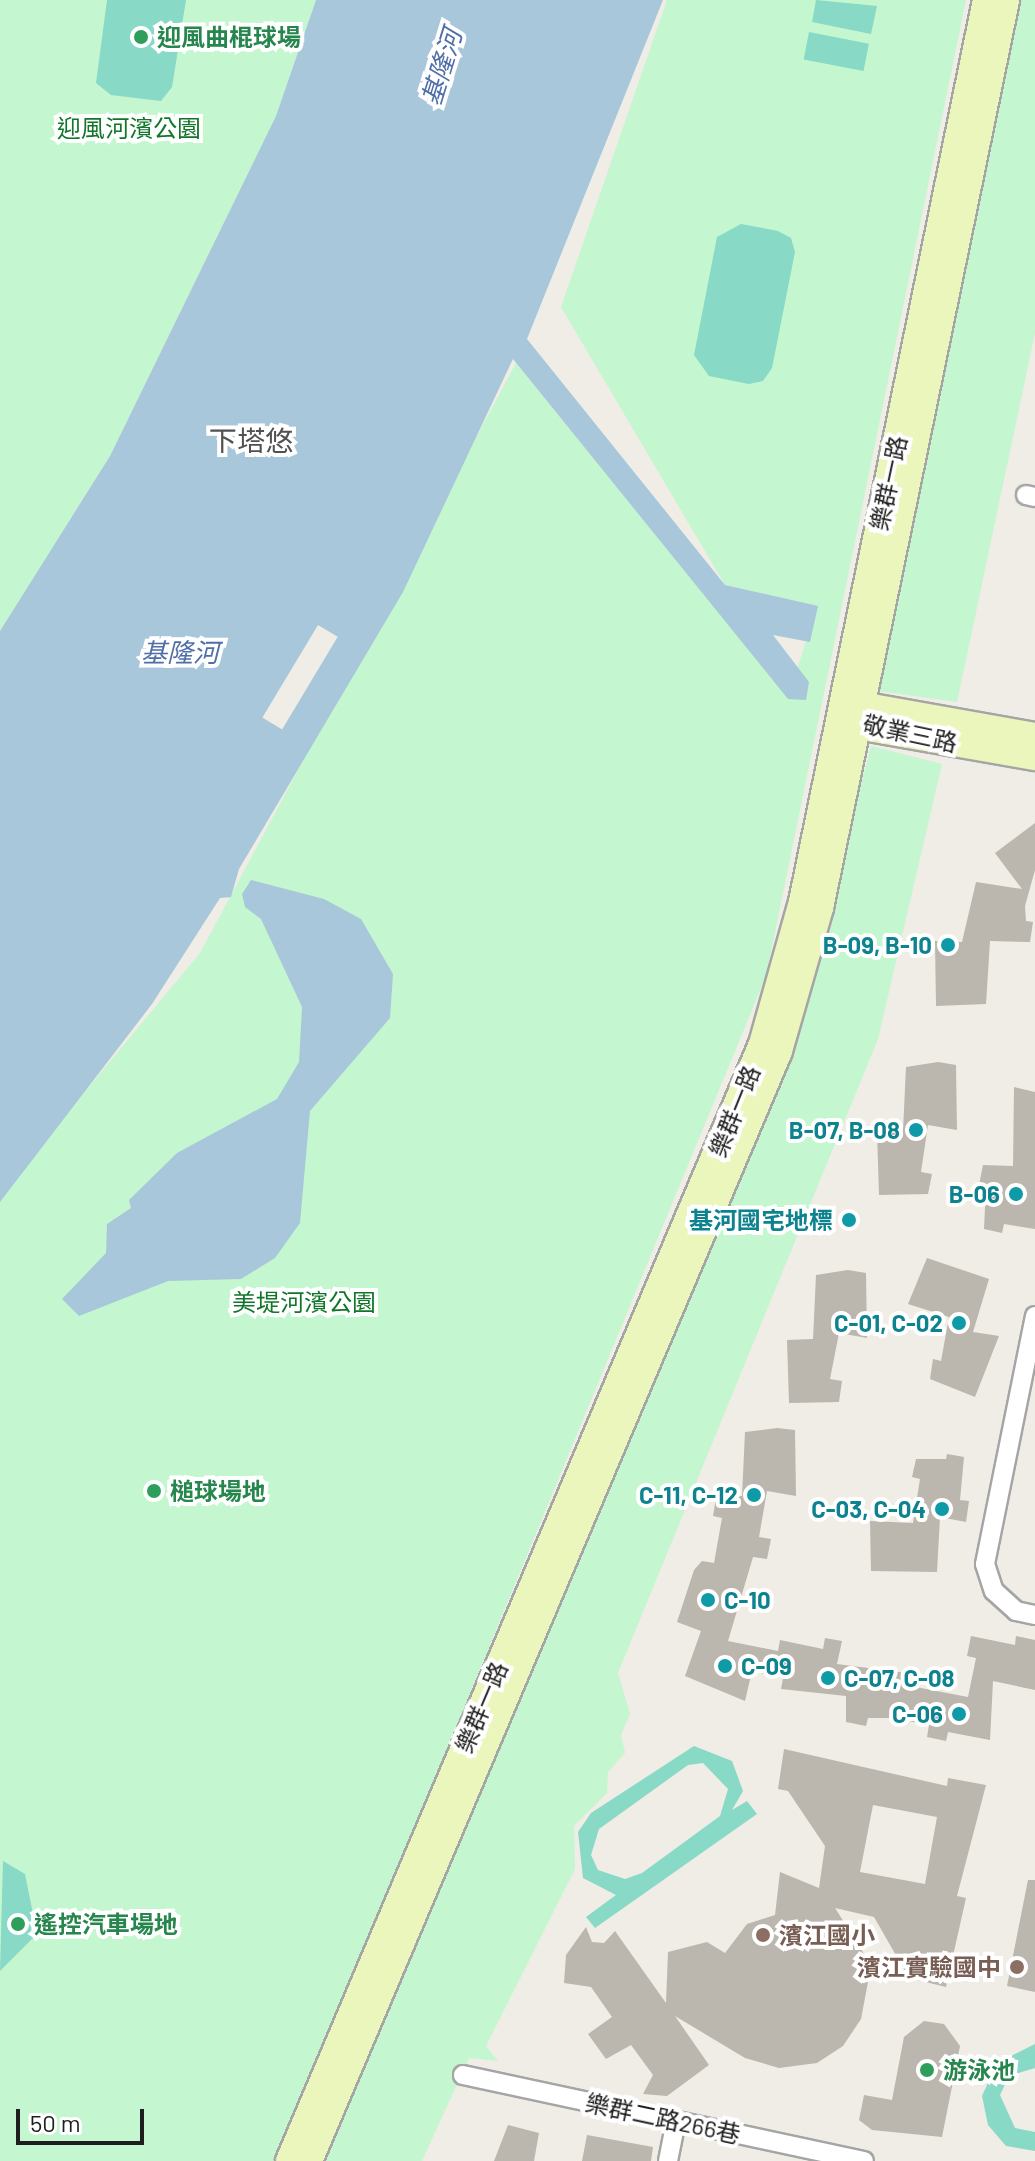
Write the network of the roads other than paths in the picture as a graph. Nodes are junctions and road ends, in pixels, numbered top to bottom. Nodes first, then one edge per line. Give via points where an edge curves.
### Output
1 (986, 0) edge
2 (1006, 0) edge
3 (853, 714) junction
4 (1035, 736) edge
5 (1035, 757) edge
6 (1035, 1316) edge
7 (1035, 1615) edge
8 (463, 2075) dead end
9 (676, 2121) junction
10 (289, 2161) edge
11 (309, 2161) edge
12 (668, 2161) edge
13 (864, 2161) edge

1 - 3 main road, 樂群一路
2 - 3 main road, 樂群一路
3 - 4 main road, 敬業三路
3 - 5 main road, 敬業三路
3 - 10 main road, 樂群一路 via 762,1044
3 - 11 main road, 樂群一路 via 820,908 779,1051
6 - 7 street via 985,1564 994,1591 1016,1611
8 - 9 street, 樂群二路266巷
9 - 12 street
9 - 13 street, 樂群二路266巷

